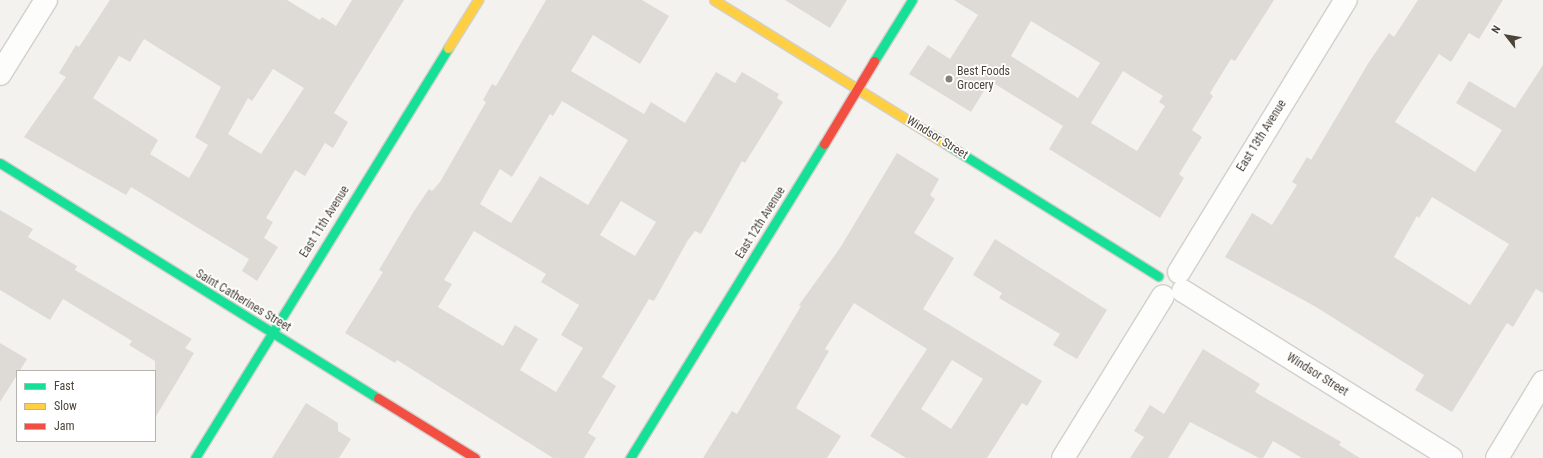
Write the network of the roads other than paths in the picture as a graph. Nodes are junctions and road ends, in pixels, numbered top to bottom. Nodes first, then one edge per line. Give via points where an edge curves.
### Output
1 (46, 0) edge
2 (478, 0) edge
3 (714, 0) edge
4 (912, 0) edge
5 (1346, 0) edge
6 (0, 74) edge
7 (857, 89) junction
8 (0, 163) edge
9 (1171, 284) junction
10 (272, 332) junction
11 (1543, 382) edge
12 (195, 458) edge
13 (476, 458) edge
14 (630, 458) edge
15 (1063, 458) edge
16 (1451, 458) edge
17 (1497, 458) edge

1 - 6 street
2 - 10 street, East 11th Avenue
3 - 7 street, Windsor Street
4 - 7 street, East 12th Avenue
5 - 9 street, East 13th Avenue
7 - 9 street, Windsor Street
7 - 14 street, East 12th Avenue
8 - 10 street, Saint Catherines Street
9 - 15 street, East 13th Avenue
9 - 16 street, Windsor Street
10 - 12 street, East 11th Avenue
10 - 13 street, Saint Catherines Street
11 - 17 street

